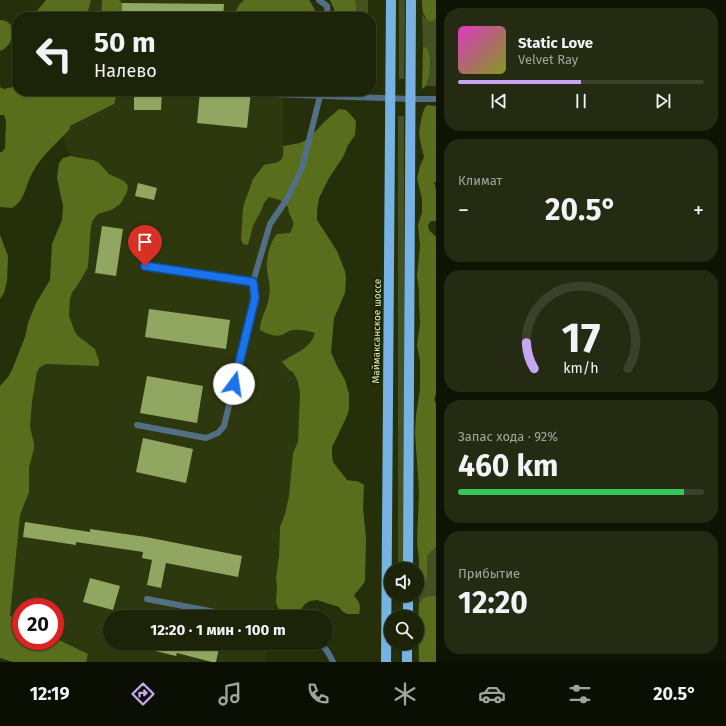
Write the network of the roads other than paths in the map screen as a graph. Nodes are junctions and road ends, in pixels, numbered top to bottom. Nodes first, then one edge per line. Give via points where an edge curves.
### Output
1 (319, 0) edge
2 (392, 0) edge
3 (411, 0) edge
4 (328, 12) edge
5 (320, 96) edge
6 (362, 96) edge
7 (391, 98) junction
8 (436, 98) edge
9 (410, 99) junction
10 (145, 266) dead end
11 (253, 282) junction
12 (137, 425) dead end
13 (408, 562) edge
14 (146, 599) dead end
15 (204, 610) edge
16 (326, 650) edge
17 (408, 650) edge
18 (333, 662) edge
19 (386, 662) edge
20 (407, 662) edge

1 - 4 lane via 327,6
2 - 7 main road, Маймаксанское шоссе
3 - 9 main road
5 - 11 lane via 302,168 287,199 270,224
6 - 7 lane
7 - 9 lane
7 - 19 main road, Маймаксанское шоссе
8 - 9 lane
9 - 13 main road
10 - 11 lane
11 - 12 lane via 255,298 224,426 218,433 206,438
14 - 15 lane
16 - 18 lane
17 - 20 main road

